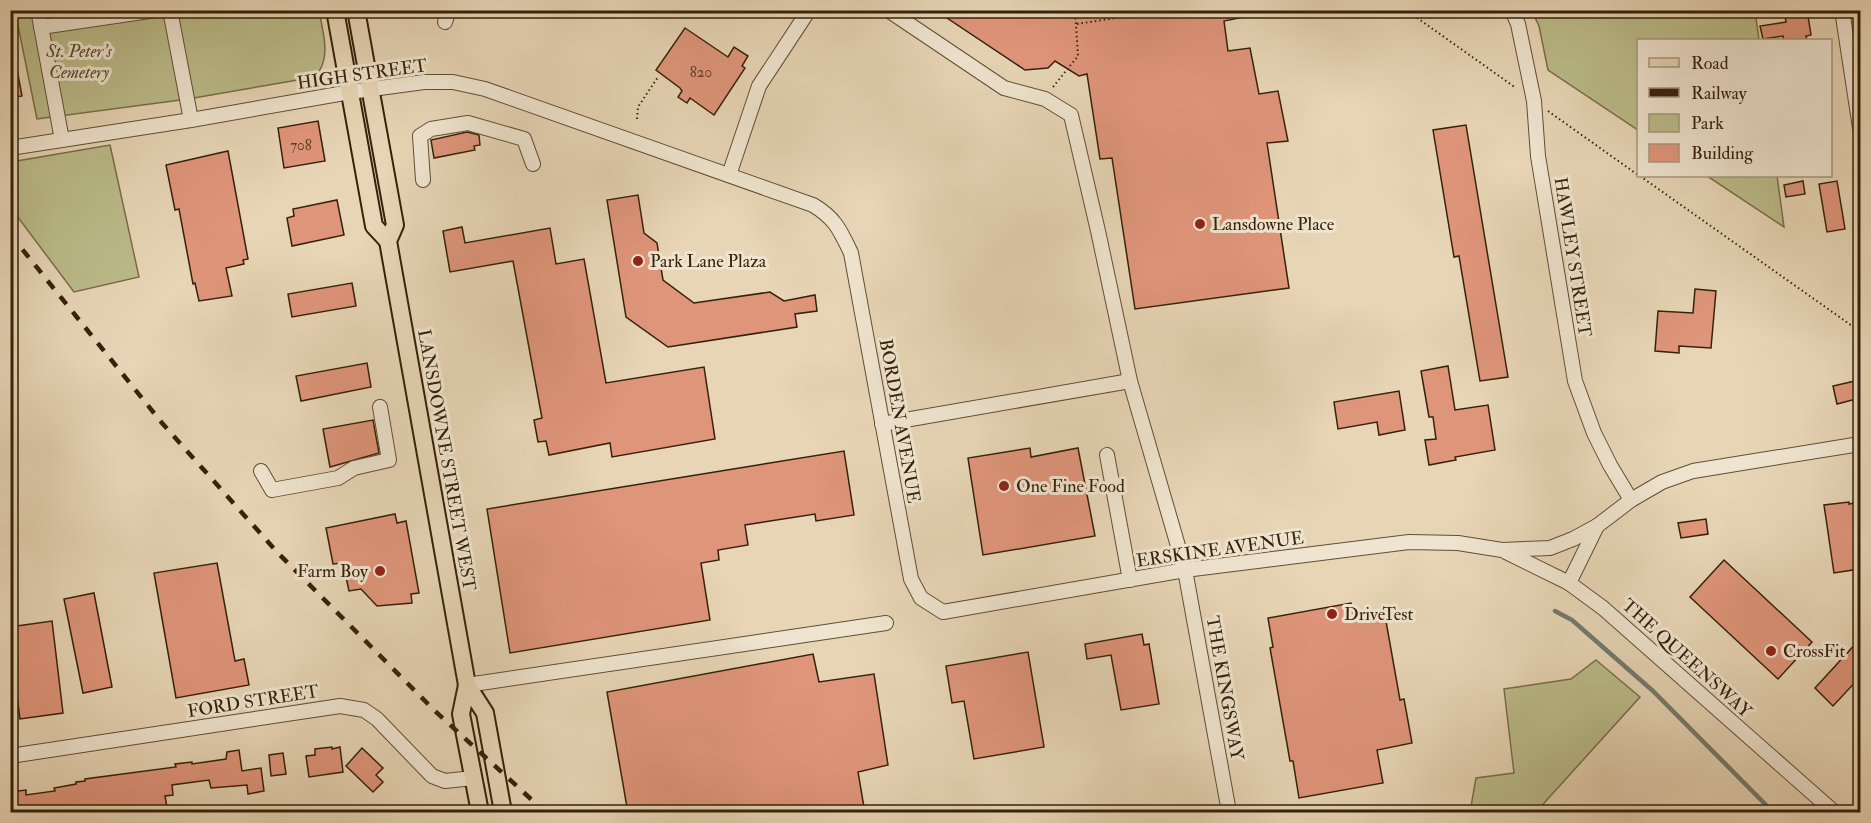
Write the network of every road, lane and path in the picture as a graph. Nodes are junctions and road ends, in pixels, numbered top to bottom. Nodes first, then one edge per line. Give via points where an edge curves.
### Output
1 (38, 10) edge
2 (156, 10) edge
3 (170, 10) edge
4 (336, 10) edge
5 (356, 10) edge
6 (809, 10) edge
7 (888, 10) edge
8 (1075, 10) edge
9 (1143, 10) edge
10 (1512, 10) edge
11 (1842, 10) edge
12 (1077, 24) junction
13 (41, 27) junction
14 (658, 77) dead end
15 (372, 90) junction
16 (350, 92) junction
17 (1045, 99) junction
18 (637, 118) dead end
19 (191, 120) junction
20 (1860, 128) edge
21 (62, 140) junction
22 (10, 148) edge
23 (533, 164) dead end
24 (729, 175) junction
25 (1641, 177) edge
26 (423, 180) dead end
27 (837, 225) joint
28 (388, 241) junction
29 (1860, 326) edge
30 (1130, 381) junction
31 (380, 407) dead end
32 (882, 424) junction
33 (1860, 444) edge
34 (1107, 455) dead end
35 (261, 471) dead end
36 (1631, 500) junction
37 (1597, 526) junction
38 (1502, 550) junction
39 (1185, 570) junction
40 (1130, 579) junction
41 (1569, 583) junction
42 (943, 612) joint
43 (886, 623) dead end
44 (467, 685) junction
45 (10, 756) edge
46 (473, 778) junction
47 (480, 813) edge
48 (504, 813) edge
49 (1229, 813) edge
50 (1834, 813) edge

1 - 13 street
2 - 13 street
3 - 19 street
4 - 16 main road, LANSDOWNE STREET WEST
5 - 15 main road, LANSDOWNE STREET WEST
6 - 24 street via 759,86
7 - 17 street, THE KINGSWAY via 1004,88
8 - 12 path
9 - 12 path via 1141,14
10 - 36 street, HAWLEY STREET via 1534,101 1538,156 1575,381 1594,433
11 - 20 street
12 - 17 path via 1078,56
13 - 21 street
14 - 18 path via 638,107
15 - 16 street, HIGH STREET
15 - 24 street, HIGH STREET via 424,82 453,82 485,89
15 - 28 main road, LANSDOWNE STREET WEST via 395,225
16 - 19 street, HIGH STREET
16 - 28 main road, LANSDOWNE STREET WEST via 374,226
17 - 30 street, THE KINGSWAY via 1071,115
19 - 21 street, HIGH STREET
21 - 22 street, HIGH STREET
23 - 26 street via 524,140 468,123 431,129 420,136
24 - 27 street, HIGH STREET via 813,205
25 - 29 path via 1855,328
27 - 32 street, BORDEN AVENUE via 851,253
28 - 44 main road, LANSDOWNE STREET WEST
30 - 32 street
30 - 39 street, THE KINGSWAY
31 - 35 street via 389,460 354,468 338,478 272,490
32 - 42 street, BORDEN AVENUE via 911,579 921,598
33 - 36 street via 1693,471 1662,482
34 - 40 street
36 - 37 street
37 - 38 street via 1550,548
37 - 41 street
38 - 39 street, ERSKINE AVENUE via 1458,543 1409,542
38 - 41 street, THE QUEENSWAY
39 - 40 street, ERSKINE AVENUE
39 - 49 street, THE KINGSWAY
40 - 42 street, ERSKINE AVENUE
41 - 50 street, THE QUEENSWAY
43 - 44 street
44 - 46 main road, LANSDOWNE STREET WEST via 461,714
44 - 48 main road, LANSDOWNE STREET WEST via 485,713
45 - 46 street, FORD STREET via 340,706 364,710 377,719 432,776 445,781
46 - 47 main road, LANSDOWNE STREET WEST

